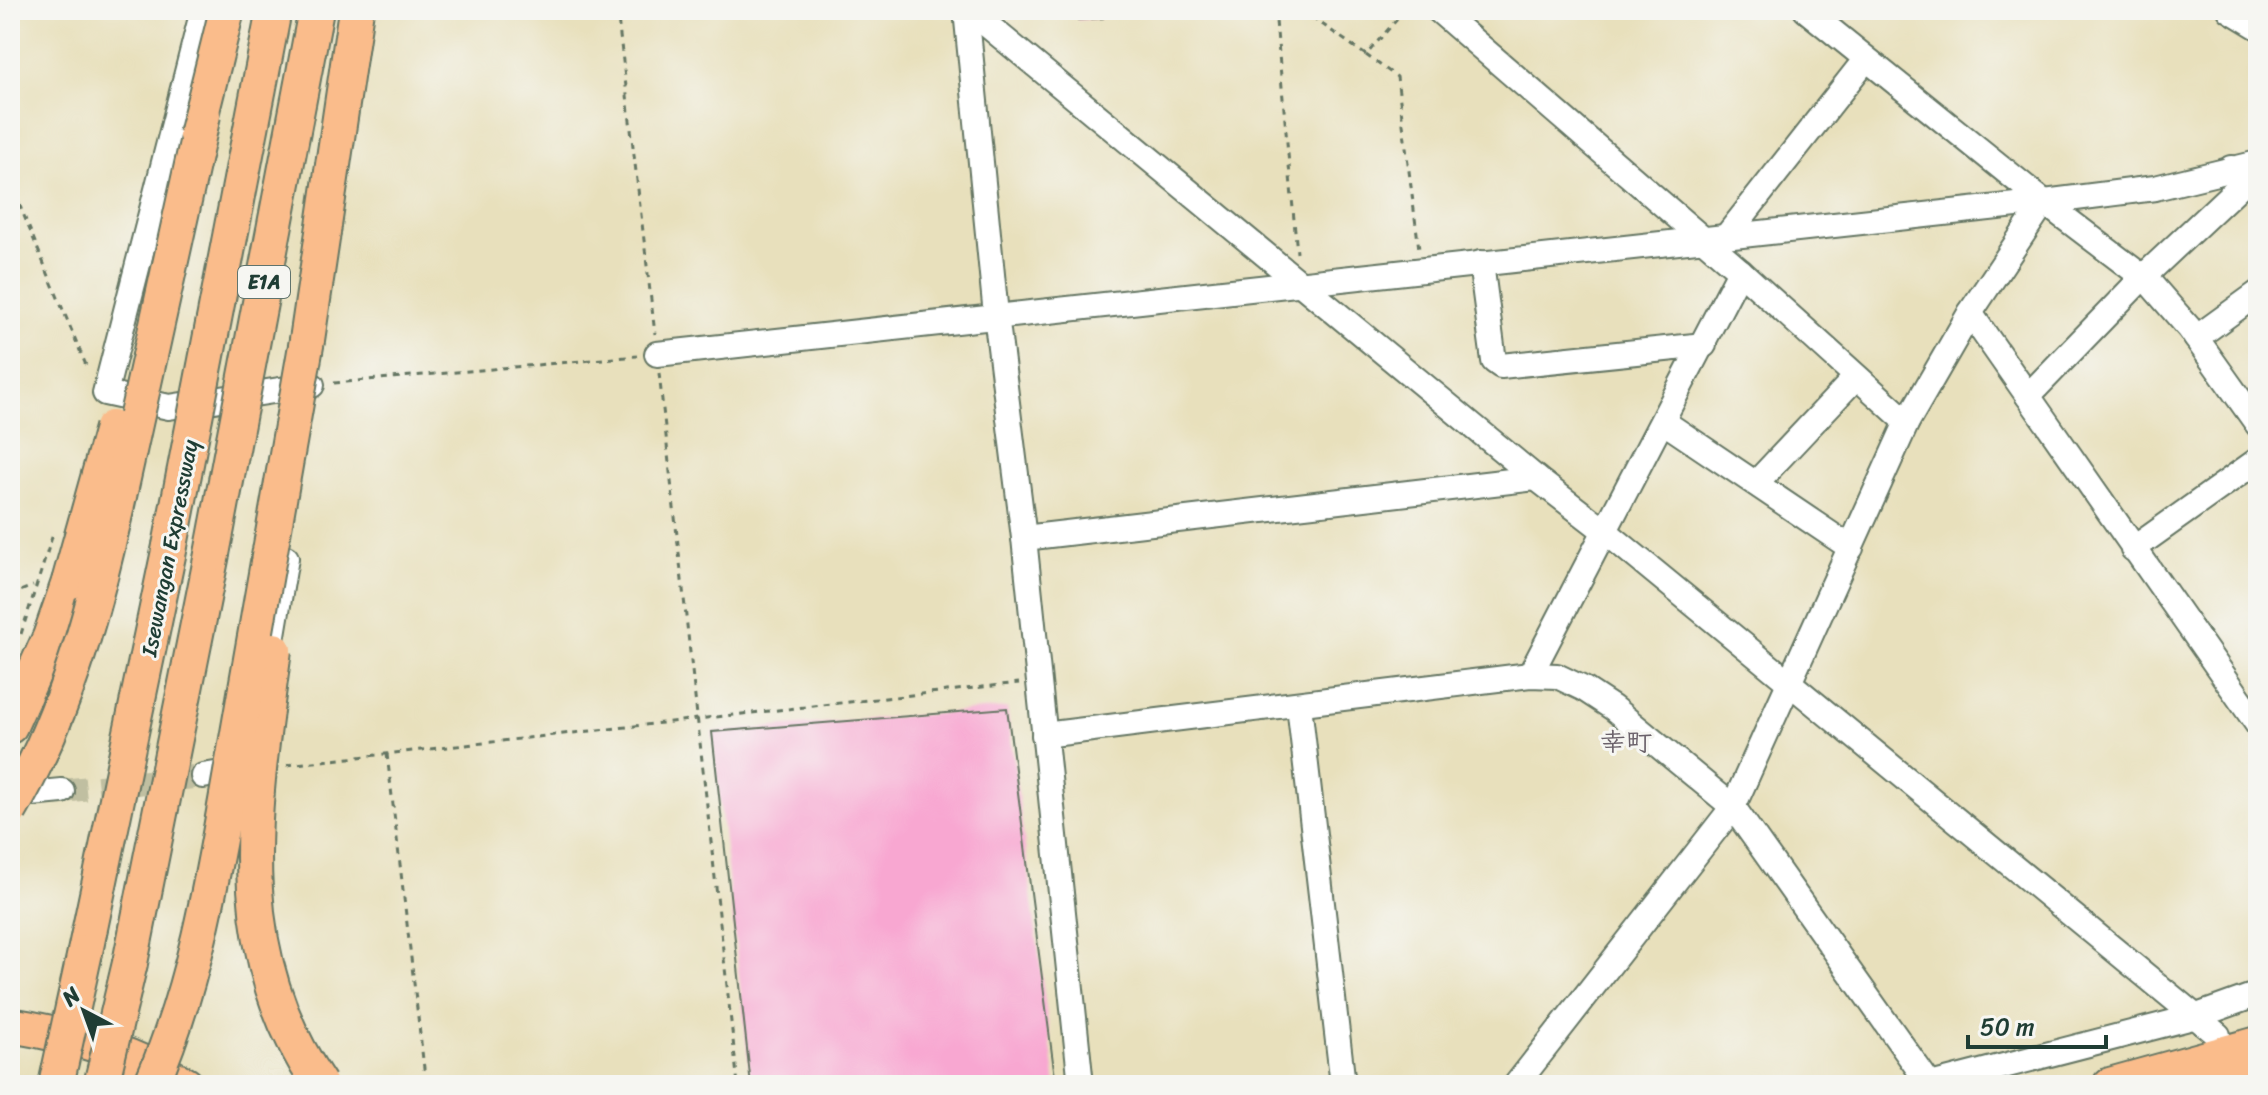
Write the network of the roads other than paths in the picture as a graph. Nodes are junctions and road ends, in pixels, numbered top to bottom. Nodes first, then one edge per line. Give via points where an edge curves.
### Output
1 (203, 10) edge
2 (227, 10) edge
3 (274, 10) edge
4 (316, 10) edge
5 (356, 10) edge
6 (369, 10) edge
7 (968, 10) edge
8 (1438, 10) edge
9 (1806, 10) edge
10 (2230, 10) edge
11 (2258, 27) edge
12 (1866, 59) junction
13 (203, 115) junction
14 (2248, 177) edge
15 (2044, 202) junction
16 (1726, 237) junction
17 (1700, 238) junction
18 (1481, 263) junction
19 (1740, 271) junction
20 (2143, 277) junction
21 (1299, 284) junction
22 (2258, 293) edge
23 (1970, 313) junction
24 (996, 315) junction
25 (2196, 338) junction
26 (307, 340) junction
27 (1704, 345) junction
28 (657, 354) road end
29 (1856, 377) junction
30 (314, 385) junction
31 (2028, 396) junction
32 (1664, 422) junction
33 (1907, 422) junction
34 (2258, 425) edge
35 (2258, 460) edge
36 (1536, 478) junction
37 (1756, 483) junction
38 (1606, 532) junction
39 (1024, 538) junction
40 (1851, 548) junction
41 (2133, 549) junction
42 (1530, 675) junction
43 (1790, 684) junction
44 (1299, 705) junction
45 (2258, 725) edge
46 (10, 726) edge
47 (1044, 735) junction
48 (251, 768) junction
49 (203, 776) tunnel mouth
50 (62, 791) tunnel mouth
51 (10, 796) edge
52 (1733, 807) junction
53 (10, 810) edge
54 (2258, 994) edge
55 (2197, 1016) junction
56 (10, 1025) edge
57 (2218, 1035) dead end
58 (2258, 1044) edge
59 (2258, 1070) edge
60 (56, 1085) edge
61 (101, 1085) edge
62 (151, 1085) edge
63 (186, 1085) edge
64 (311, 1085) edge
65 (320, 1085) edge
66 (1081, 1085) edge
67 (1343, 1085) edge
68 (1516, 1085) edge
69 (1930, 1085) edge
70 (2110, 1085) edge
71 (2213, 1085) edge

1 - 30 street via 105,393 169,407
2 - 13 highway, bridge
3 - 60 highway, Isewangan Expressway / E1A, bridge via 170,546
4 - 61 highway, Isewangan Expressway / E1A, bridge via 212,554
5 - 26 highway
6 - 30 street
7 - 21 street
7 - 24 street
8 - 17 street
9 - 12 street
10 - 11 street
12 - 15 street
12 - 16 street
13 - 46 highway, bridge via 148,289 69,582
13 - 53 highway, bridge via 96,598 62,705
14 - 15 street
14 - 20 street
15 - 16 street
15 - 20 street
15 - 23 street
16 - 17 street
17 - 18 street
17 - 19 street
18 - 21 street
18 - 27 street via 1494,361 1501,366
19 - 27 street
19 - 29 street
20 - 25 street
20 - 31 street
21 - 24 street
21 - 36 street
22 - 25 street
23 - 31 street
23 - 33 street
24 - 28 street
24 - 39 street
25 - 34 street
26 - 62 highway, bridge via 222,823 193,959
26 - 65 highway, bridge via 286,562 254,804 252,871 266,967 283,1017
27 - 32 street
29 - 33 street
29 - 37 street
30 - 48 street
31 - 41 street
32 - 37 street
32 - 38 street
33 - 40 street
35 - 41 street
36 - 38 street
36 - 39 street
37 - 40 street
38 - 42 street
38 - 43 street
39 - 47 street
40 - 43 street
41 - 45 street
42 - 44 street
42 - 52 street via 1557,676 1584,689
43 - 52 street
43 - 55 street
44 - 47 street
44 - 67 street
47 - 66 street
48 - 49 street
48 - 64 street via 251,923 272,1010
50 - 51 street
52 - 68 street
52 - 69 street
54 - 55 street
55 - 57 street
55 - 69 street
56 - 63 highway via 128,1054
58 - 70 highway
59 - 71 highway

